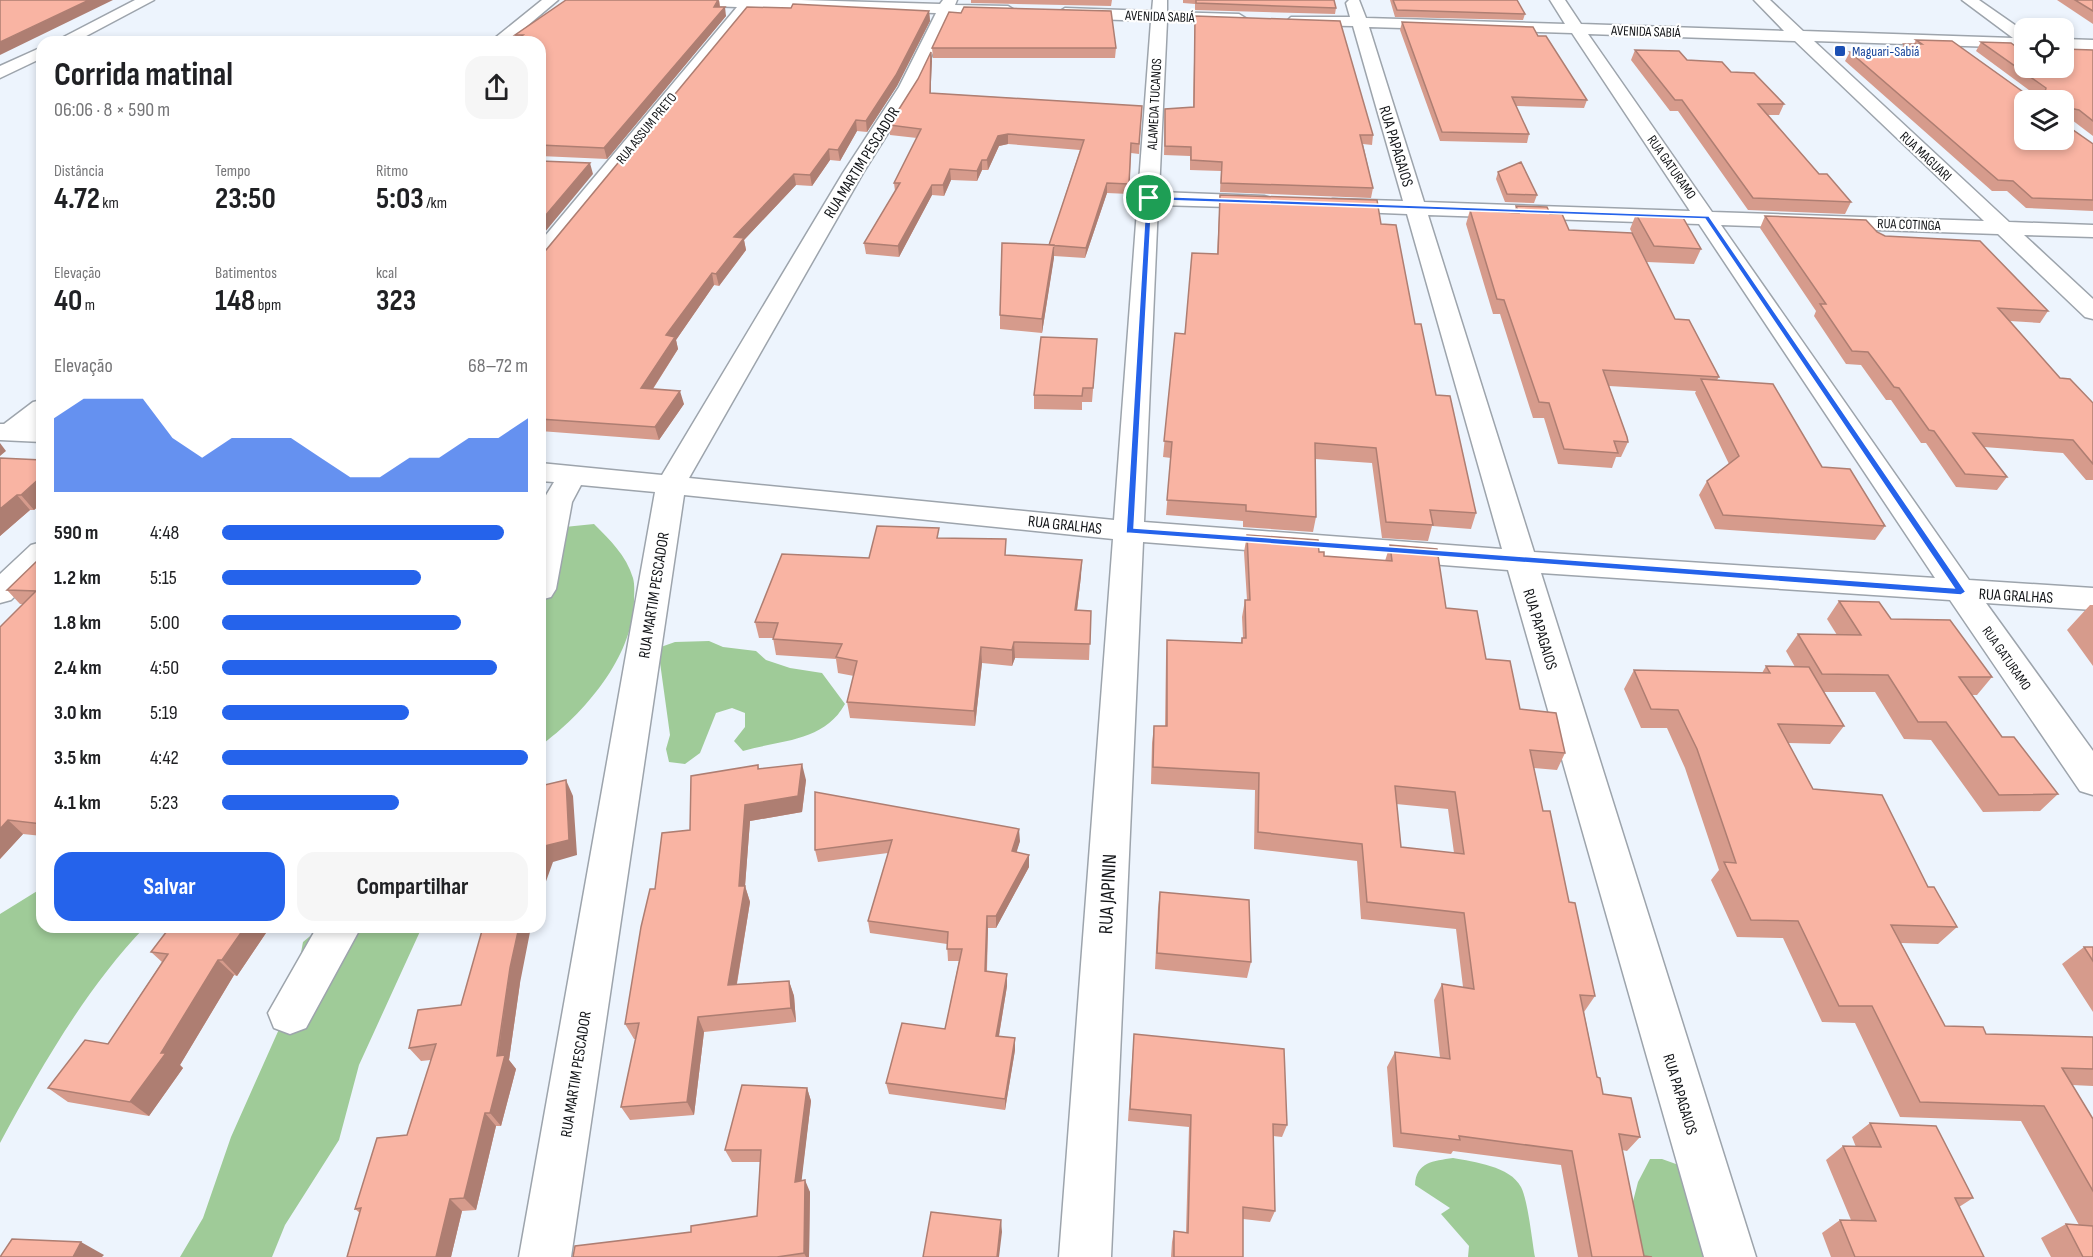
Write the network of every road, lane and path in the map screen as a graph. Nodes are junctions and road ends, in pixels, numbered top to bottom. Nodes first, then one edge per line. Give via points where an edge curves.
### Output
1 (147, 0) edge
2 (550, 0) edge
3 (656, 0) edge
4 (1557, 0) edge
5 (1761, 0) edge
6 (1969, 0) edge
7 (750, 2) edge
8 (948, 5) edge
9 (1160, 8) edge
10 (1357, 11) edge
11 (1029, 12) edge
12 (1053, 13) edge
13 (1254, 19) edge
14 (1277, 20) edge
15 (1577, 29) junction
16 (2014, 33) edge
17 (74, 36) edge
18 (505, 36) edge
19 (1798, 36) junction
20 (1950, 41) junction
21 (2014, 41) edge
22 (2074, 44) edge
23 (2093, 45) edge
24 (36, 55) edge
25 (1976, 61) edge
26 (0, 73) edge
27 (592, 166) dead end
28 (613, 167) junction
29 (1149, 198) junction
30 (1288, 203) edge
31 (1312, 204) edge
32 (1416, 208) junction
33 (1707, 218) junction
34 (2003, 228) junction
35 (2093, 231) edge
36 (2021, 245) junction
37 (546, 249) edge
38 (2093, 252) edge
39 (2093, 312) edge
40 (36, 412) edge
41 (6, 432) edge
42 (36, 434) edge
43 (546, 473) edge
44 (572, 475) junction
45 (671, 485) junction
46 (1129, 531) junction
47 (36, 558) edge
48 (546, 558) edge
49 (1520, 561) junction
50 (0, 592) edge
51 (1961, 592) junction
52 (2093, 599) edge
53 (2093, 780) edge
54 (336, 933) edge
55 (290, 1012) dead end
56 (545, 1257) edge
57 (1086, 1257) edge
58 (1730, 1257) edge

1 - 17 street
2 - 18 street
3 - 7 street
4 - 15 street, RUA GATURAMO
5 - 19 street, RUA MAGUARI
6 - 16 street
7 - 8 street
7 - 28 street, RUA ASSUM PRETO
8 - 11 street
8 - 45 street, RUA MARTIM PESCADOR via 908,87 853,173
9 - 12 street, AVENIDA SABIÁ
9 - 13 street, AVENIDA SABIÁ
9 - 29 street, ALAMEDA TUCANOS
10 - 14 street, AVENIDA SABIÁ
10 - 15 street, AVENIDA SABIÁ
10 - 32 street, RUA PAPAGAIOS
15 - 19 street, AVENIDA SABIÁ
15 - 33 street, RUA GATURAMO
19 - 20 street, AVENIDA SABIÁ
19 - 34 street, RUA MAGUARI
20 - 21 street, AVENIDA SABIÁ
20 - 25 street
22 - 23 street
24 - 26 street
27 - 28 street
28 - 37 street, RUA ASSUM PRETO
29 - 30 street
29 - 46 street, ALAMEDA TUCANOS
31 - 32 street, RUA COTINGA
32 - 33 street, RUA COTINGA
32 - 49 street, RUA PAPAGAIOS
33 - 34 street, RUA COTINGA
33 - 51 street, RUA GATURAMO
34 - 35 street, RUA COTINGA
34 - 36 street, RUA MAGUARI
36 - 38 street
36 - 39 street, RUA MAGUARI
40 - 41 street
41 - 42 street
43 - 44 street, RUA GRALHAS
44 - 45 street, RUA GRALHAS
44 - 48 street via 557,502
45 - 46 street, RUA GRALHAS
45 - 56 street, RUA MARTIM PESCADOR
46 - 49 street, RUA GRALHAS
46 - 57 street, RUA JAPININ
47 - 50 street
49 - 51 street, RUA GRALHAS
49 - 58 street, RUA PAPAGAIOS
51 - 52 street, RUA GRALHAS
51 - 53 street, RUA GATURAMO
54 - 55 street

